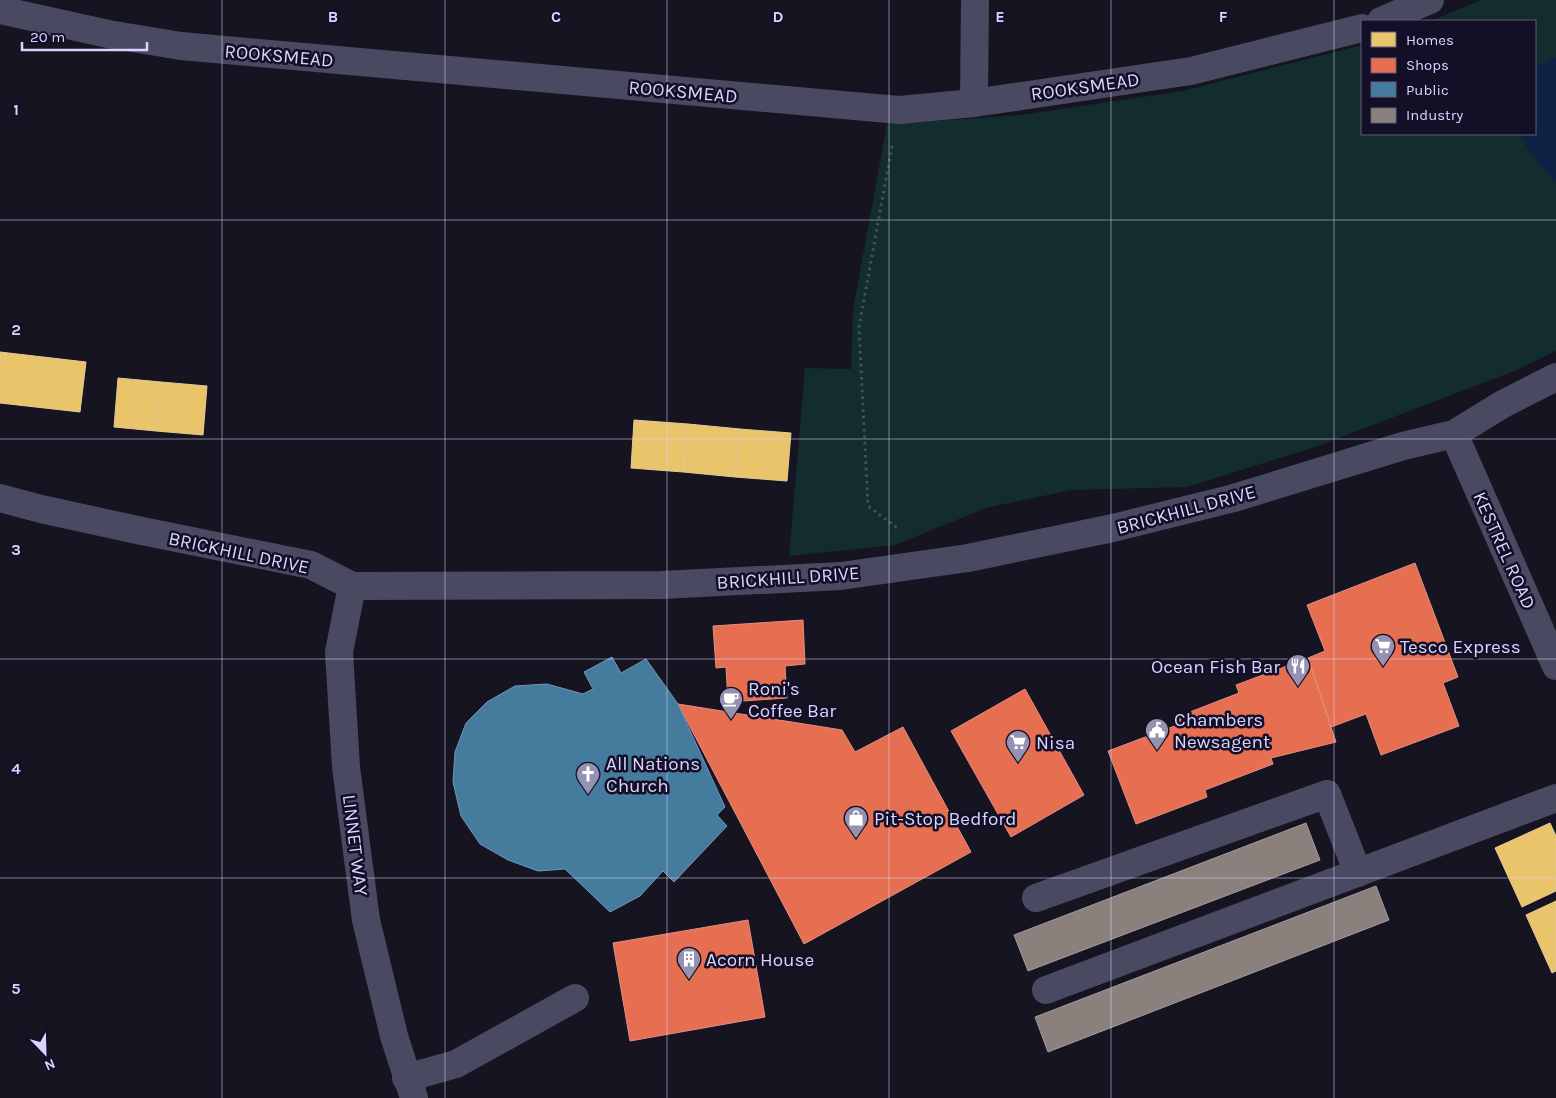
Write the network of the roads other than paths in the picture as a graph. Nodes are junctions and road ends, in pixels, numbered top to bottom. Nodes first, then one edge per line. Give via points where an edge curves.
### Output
1 (974, 0) edge
2 (1430, 0) edge
3 (0, 10) edge
4 (1383, 20) edge
5 (1361, 28) edge
6 (974, 103) junction
7 (1556, 377) edge
8 (1454, 434) junction
9 (0, 498) edge
10 (352, 586) junction
11 (1556, 666) edge
12 (1556, 798) edge
13 (1358, 873) junction
14 (1036, 898) dead end
15 (1046, 990) dead end
16 (575, 998) dead end
17 (410, 1088) edge

1 - 6 street
2 - 4 street
3 - 6 street, ROOKSMEAD via 180,46 899,110
5 - 6 street, ROOKSMEAD via 1191,71
7 - 8 street, BRICKHILL DRIVE
8 - 10 street, BRICKHILL DRIVE via 1403,446 1234,498 1113,528 968,558 841,576 661,585
8 - 11 street, KESTREL ROAD
9 - 10 street, BRICKHILL DRIVE via 312,565
10 - 17 street, LINNET WAY via 339,652 346,767 366,920
12 - 13 street
13 - 14 street via 1327,794
13 - 15 street
16 - 17 street

